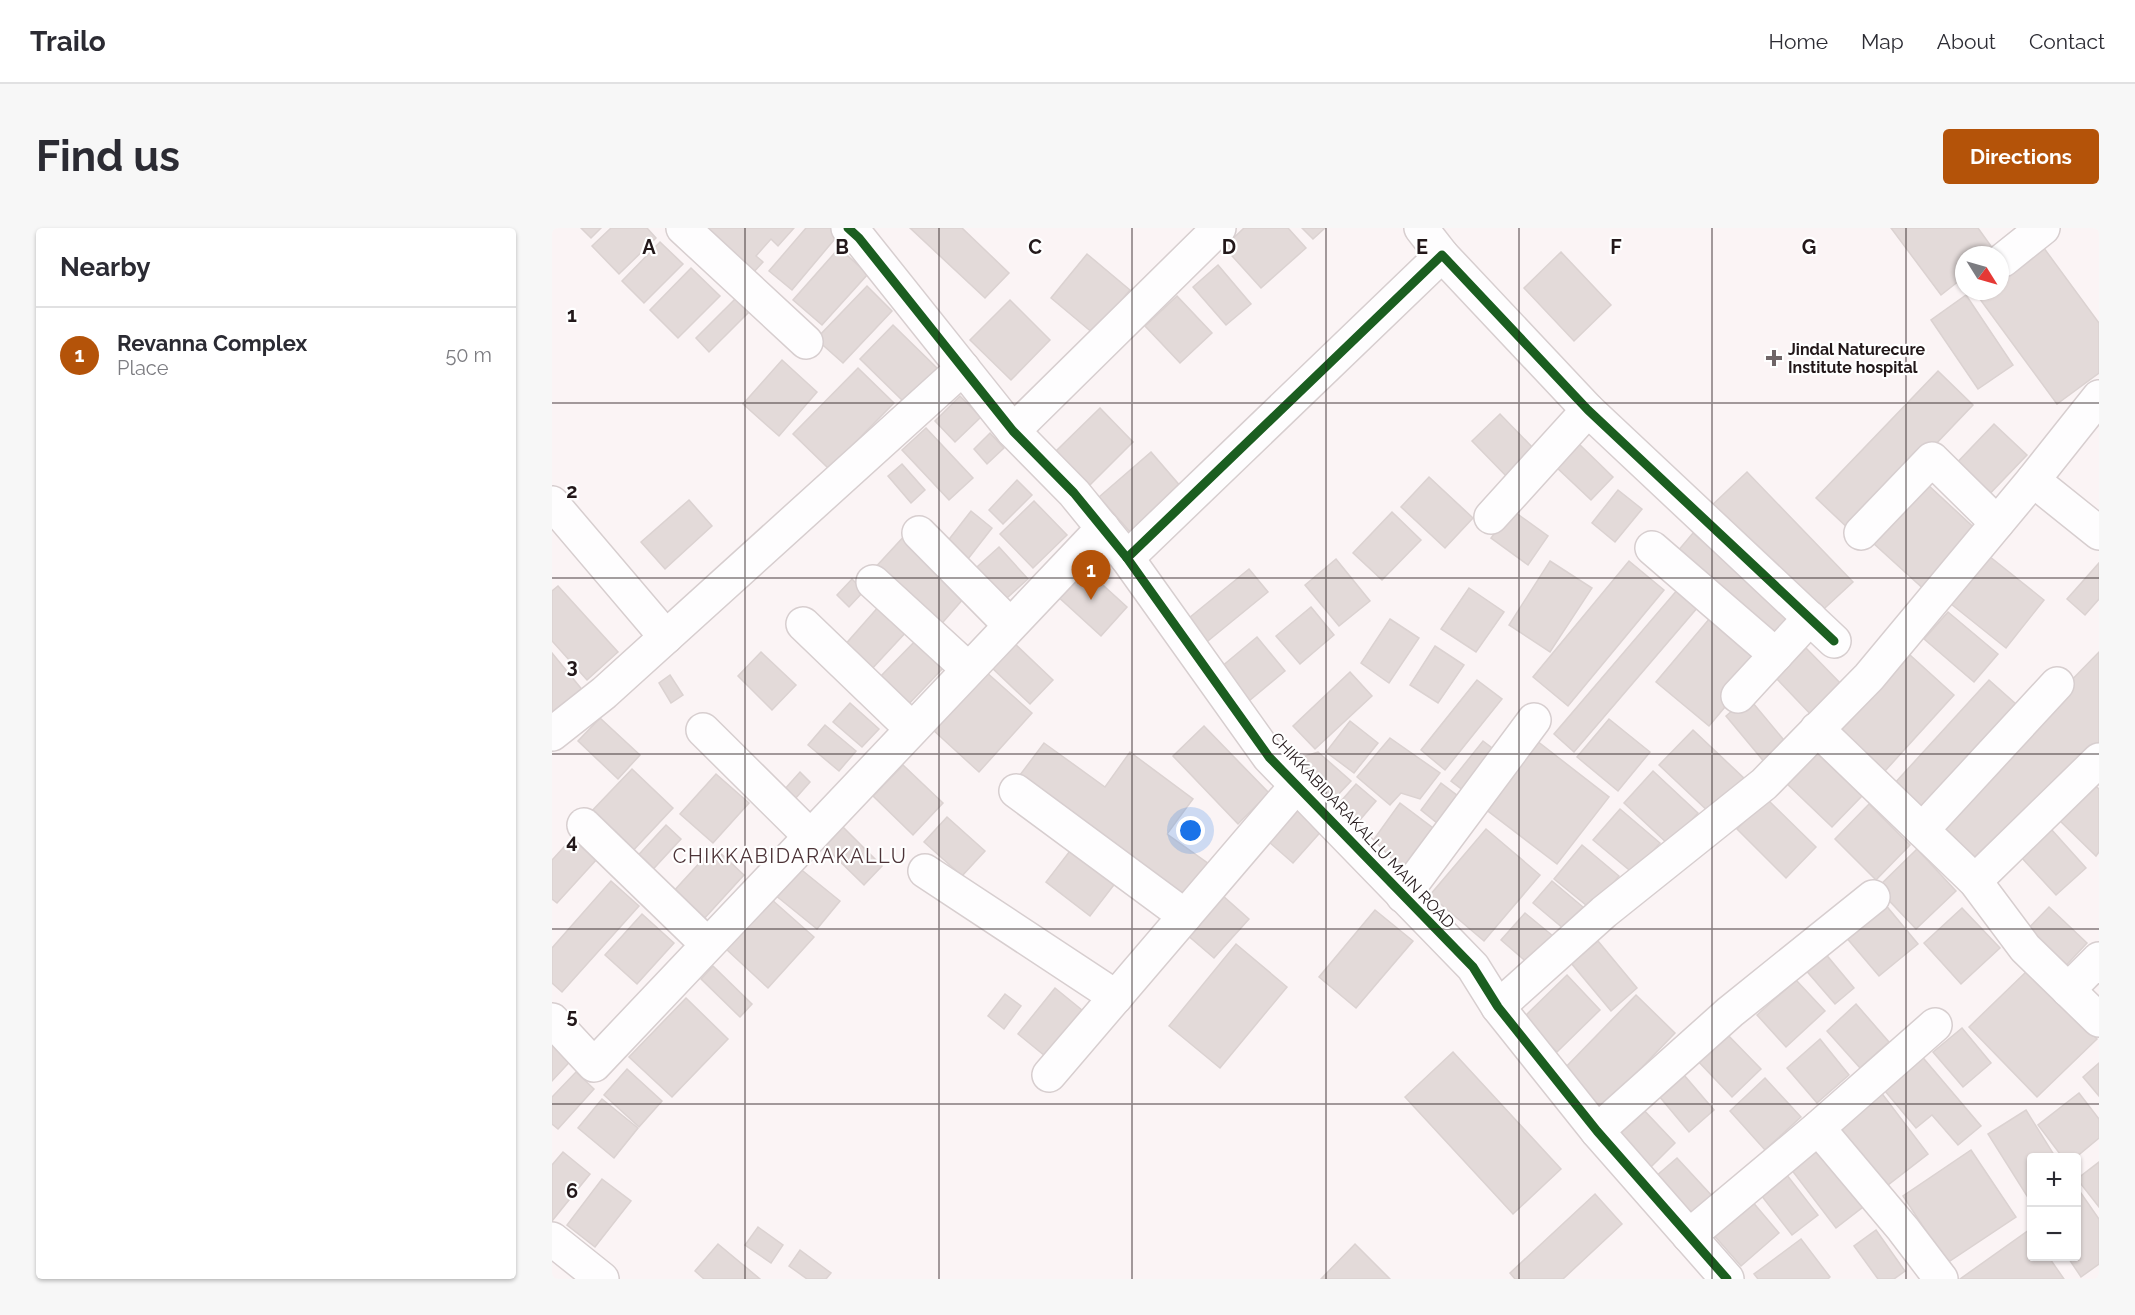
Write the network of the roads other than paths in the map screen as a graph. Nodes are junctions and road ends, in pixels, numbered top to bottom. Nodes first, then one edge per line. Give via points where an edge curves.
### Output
1 (683, 228) edge
2 (1219, 228) edge
3 (1421, 228) edge
4 (2043, 228) edge
5 (854, 230) edge
6 (1442, 255) junction
7 (2009, 255) edge
8 (806, 342) dead end
9 (963, 368) junction
10 (2099, 397) edge
11 (1588, 410) junction
12 (1013, 431) junction
13 (2033, 480) junction
14 (552, 502) edge
15 (1491, 517) dead end
16 (1997, 523) junction
17 (1103, 528) junction
18 (919, 533) dead end
19 (1861, 533) dead end
20 (2099, 533) edge
21 (1652, 549) dead end
22 (1128, 558) junction
23 (873, 582) dead end
24 (1810, 618) junction
25 (803, 624) dead end
26 (1010, 625) junction
27 (666, 637) junction
28 (1834, 641) dead end
29 (1776, 656) junction
30 (968, 669) junction
31 (2057, 684) dead end
32 (1738, 696) dead end
33 (1534, 720) dead end
34 (912, 729) junction
35 (1817, 729) junction
36 (703, 730) dead end
37 (552, 734) edge
38 (2099, 760) edge
39 (1297, 785) junction
40 (1016, 791) dead end
41 (584, 825) dead end
42 (1922, 830) junction
43 (810, 836) junction
44 (926, 871) dead end
45 (1975, 881) junction
46 (1403, 896) junction
47 (1873, 897) dead end
48 (1185, 916) junction
49 (707, 944) junction
50 (2099, 959) edge
51 (2068, 990) junction
52 (1116, 997) junction
53 (1498, 1007) junction
54 (552, 1020) edge
55 (2099, 1020) edge
56 (1935, 1025) dead end
57 (1049, 1075) dead end
58 (1818, 1128) junction
59 (1597, 1131) junction
60 (1689, 1236) junction
61 (552, 1239) edge
62 (602, 1279) edge
63 (1727, 1279) edge
64 (1941, 1279) edge

1 - 8 street
2 - 12 street
3 - 6 street
4 - 7 street
5 - 9 street, CHIKKABIDARAKALLU MAIN ROAD
6 - 11 street
6 - 22 street
9 - 12 street, CHIKKABIDARAKALLU MAIN ROAD
9 - 27 street
10 - 13 street
11 - 15 street
11 - 24 street
12 - 17 street, CHIKKABIDARAKALLU MAIN ROAD
13 - 16 street
13 - 20 street
14 - 27 street
16 - 19 street via 1932,459
16 - 35 street via 1869,677
17 - 22 street, CHIKKABIDARAKALLU MAIN ROAD
17 - 26 street
18 - 26 street
21 - 29 street
22 - 39 street, CHIKKABIDARAKALLU MAIN ROAD via 1269,757
23 - 30 street
24 - 28 street
24 - 29 street
25 - 34 street
26 - 30 street
27 - 37 street
29 - 32 street
30 - 34 street
31 - 42 street
33 - 46 street
34 - 43 street
35 - 42 street
35 - 53 street via 1764,784 1604,912
36 - 43 street
38 - 45 street
39 - 46 street, CHIKKABIDARAKALLU MAIN ROAD
39 - 48 street
40 - 48 street
41 - 49 street
42 - 45 street
43 - 49 street
44 - 52 street
45 - 51 street via 2025,948
46 - 53 street, CHIKKABIDARAKALLU MAIN ROAD via 1473,967
47 - 59 street via 1730,1012
48 - 52 street
49 - 54 street via 594,1065
50 - 51 street
51 - 55 street
52 - 57 street
53 - 59 street, CHIKKABIDARAKALLU MAIN ROAD
56 - 58 street
58 - 60 street
58 - 64 street
59 - 60 street, CHIKKABIDARAKALLU MAIN ROAD
60 - 63 street, CHIKKABIDARAKALLU MAIN ROAD
61 - 62 street

